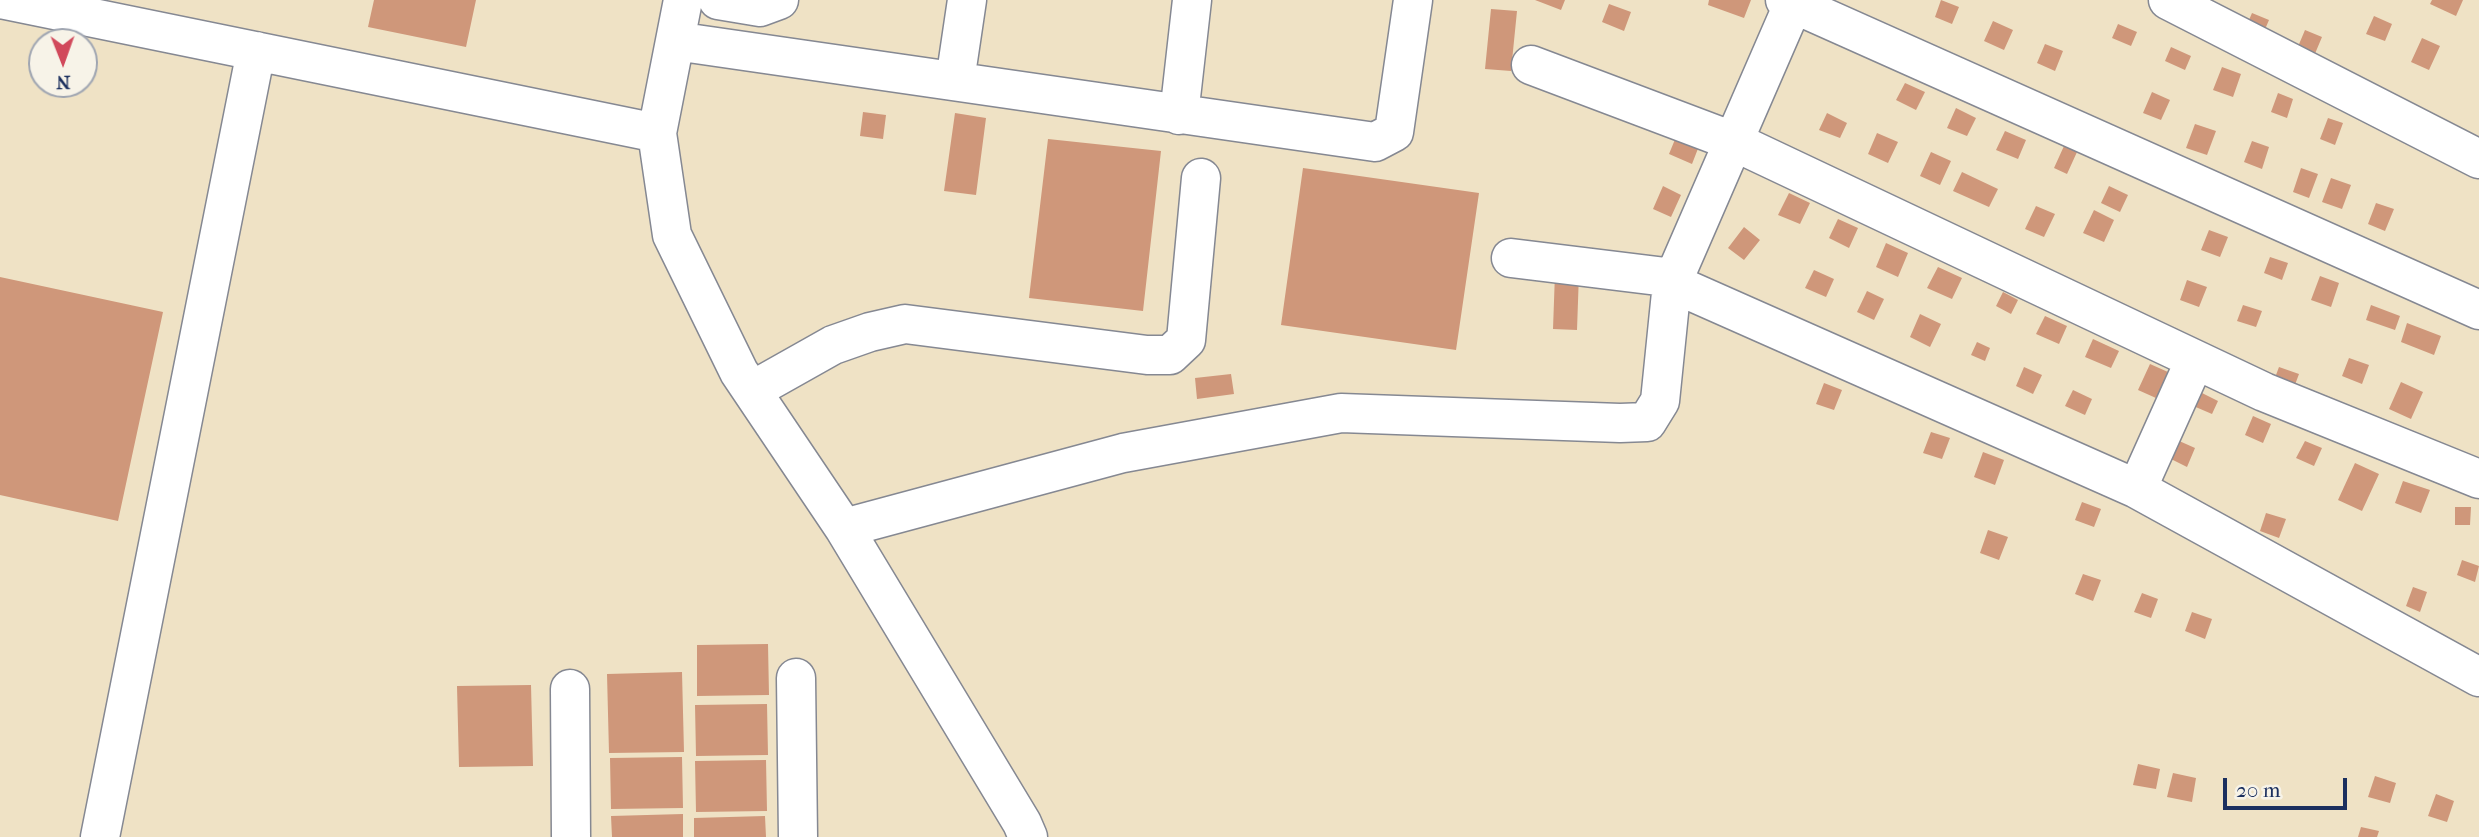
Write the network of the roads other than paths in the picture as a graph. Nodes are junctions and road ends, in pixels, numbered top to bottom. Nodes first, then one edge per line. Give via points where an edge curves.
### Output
1 (5, 0) edge
2 (683, 0) edge
3 (718, 0) edge
4 (779, 0) edge
5 (967, 0) edge
6 (1192, 0) edge
7 (1413, 0) edge
8 (2168, 0) edge
9 (1792, 1) edge
10 (676, 41) junction
11 (256, 51) junction
12 (1531, 65) dead end
13 (955, 81) junction
14 (1179, 115) junction
15 (657, 133) junction
16 (1735, 142) junction
17 (2479, 159) edge
18 (1201, 178) dead end
19 (1511, 258) dead end
20 (1673, 281) junction
21 (2479, 310) edge
22 (2195, 360) junction
23 (753, 390) junction
24 (2479, 479) edge
25 (2137, 489) junction
26 (844, 528) junction
27 (2479, 677) edge
28 (796, 678) dead end
29 (570, 689) dead end
30 (100, 837) edge
31 (571, 837) edge
32 (798, 837) edge
33 (1028, 837) edge

1 - 11 street
2 - 10 street
3 - 4 street via 760,7
5 - 13 street
6 - 14 street
7 - 14 street via 1394,132 1375,142
8 - 17 street
9 - 16 street
9 - 21 street
10 - 13 street
10 - 15 street
11 - 15 street
11 - 30 street
12 - 16 street
13 - 14 street
15 - 23 street via 672,235 739,372
16 - 20 street
16 - 22 street
18 - 23 street via 1186,340 1170,355 905,324 833,345
19 - 20 street
20 - 25 street
20 - 26 street via 1660,401 1647,422 1341,413 1123,453
22 - 24 street
22 - 25 street
23 - 26 street
25 - 27 street
26 - 33 street
28 - 32 street
29 - 31 street

